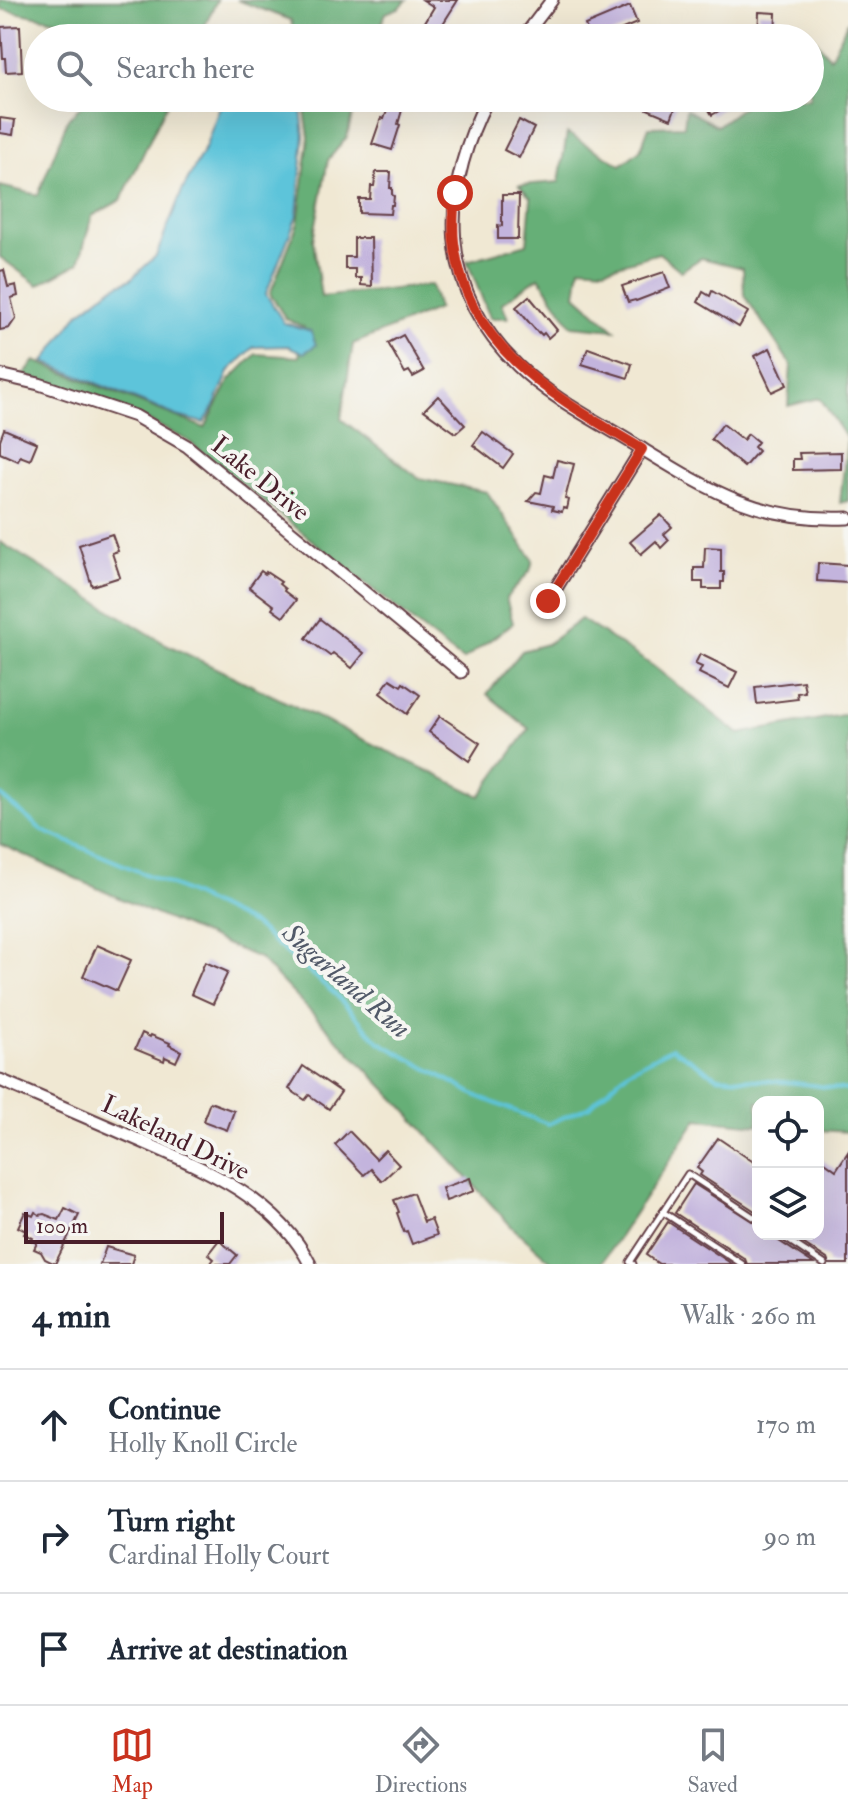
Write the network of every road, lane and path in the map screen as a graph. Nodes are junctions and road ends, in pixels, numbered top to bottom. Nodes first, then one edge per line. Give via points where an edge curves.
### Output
1 (552, 0) edge
2 (534, 24) edge
3 (482, 112) edge
4 (0, 375) edge
5 (642, 449) junction
6 (848, 518) edge
7 (548, 601) dead end
8 (461, 672) dead end
9 (0, 1080) edge
10 (663, 1212) junction
11 (752, 1216) edge
12 (788, 1240) edge
13 (310, 1264) edge
14 (633, 1264) edge
15 (742, 1264) edge
16 (824, 1264) edge

1 - 2 street
3 - 5 street via 455,193 458,266 476,312 519,367
4 - 8 street, Lake Drive via 135,416 187,446
5 - 6 street via 706,487 759,509 797,517
5 - 7 street
9 - 13 street, Lakeland Drive via 232,1185 284,1226
10 - 11 lane via 688,1174
10 - 14 lane
10 - 15 lane
12 - 16 lane

